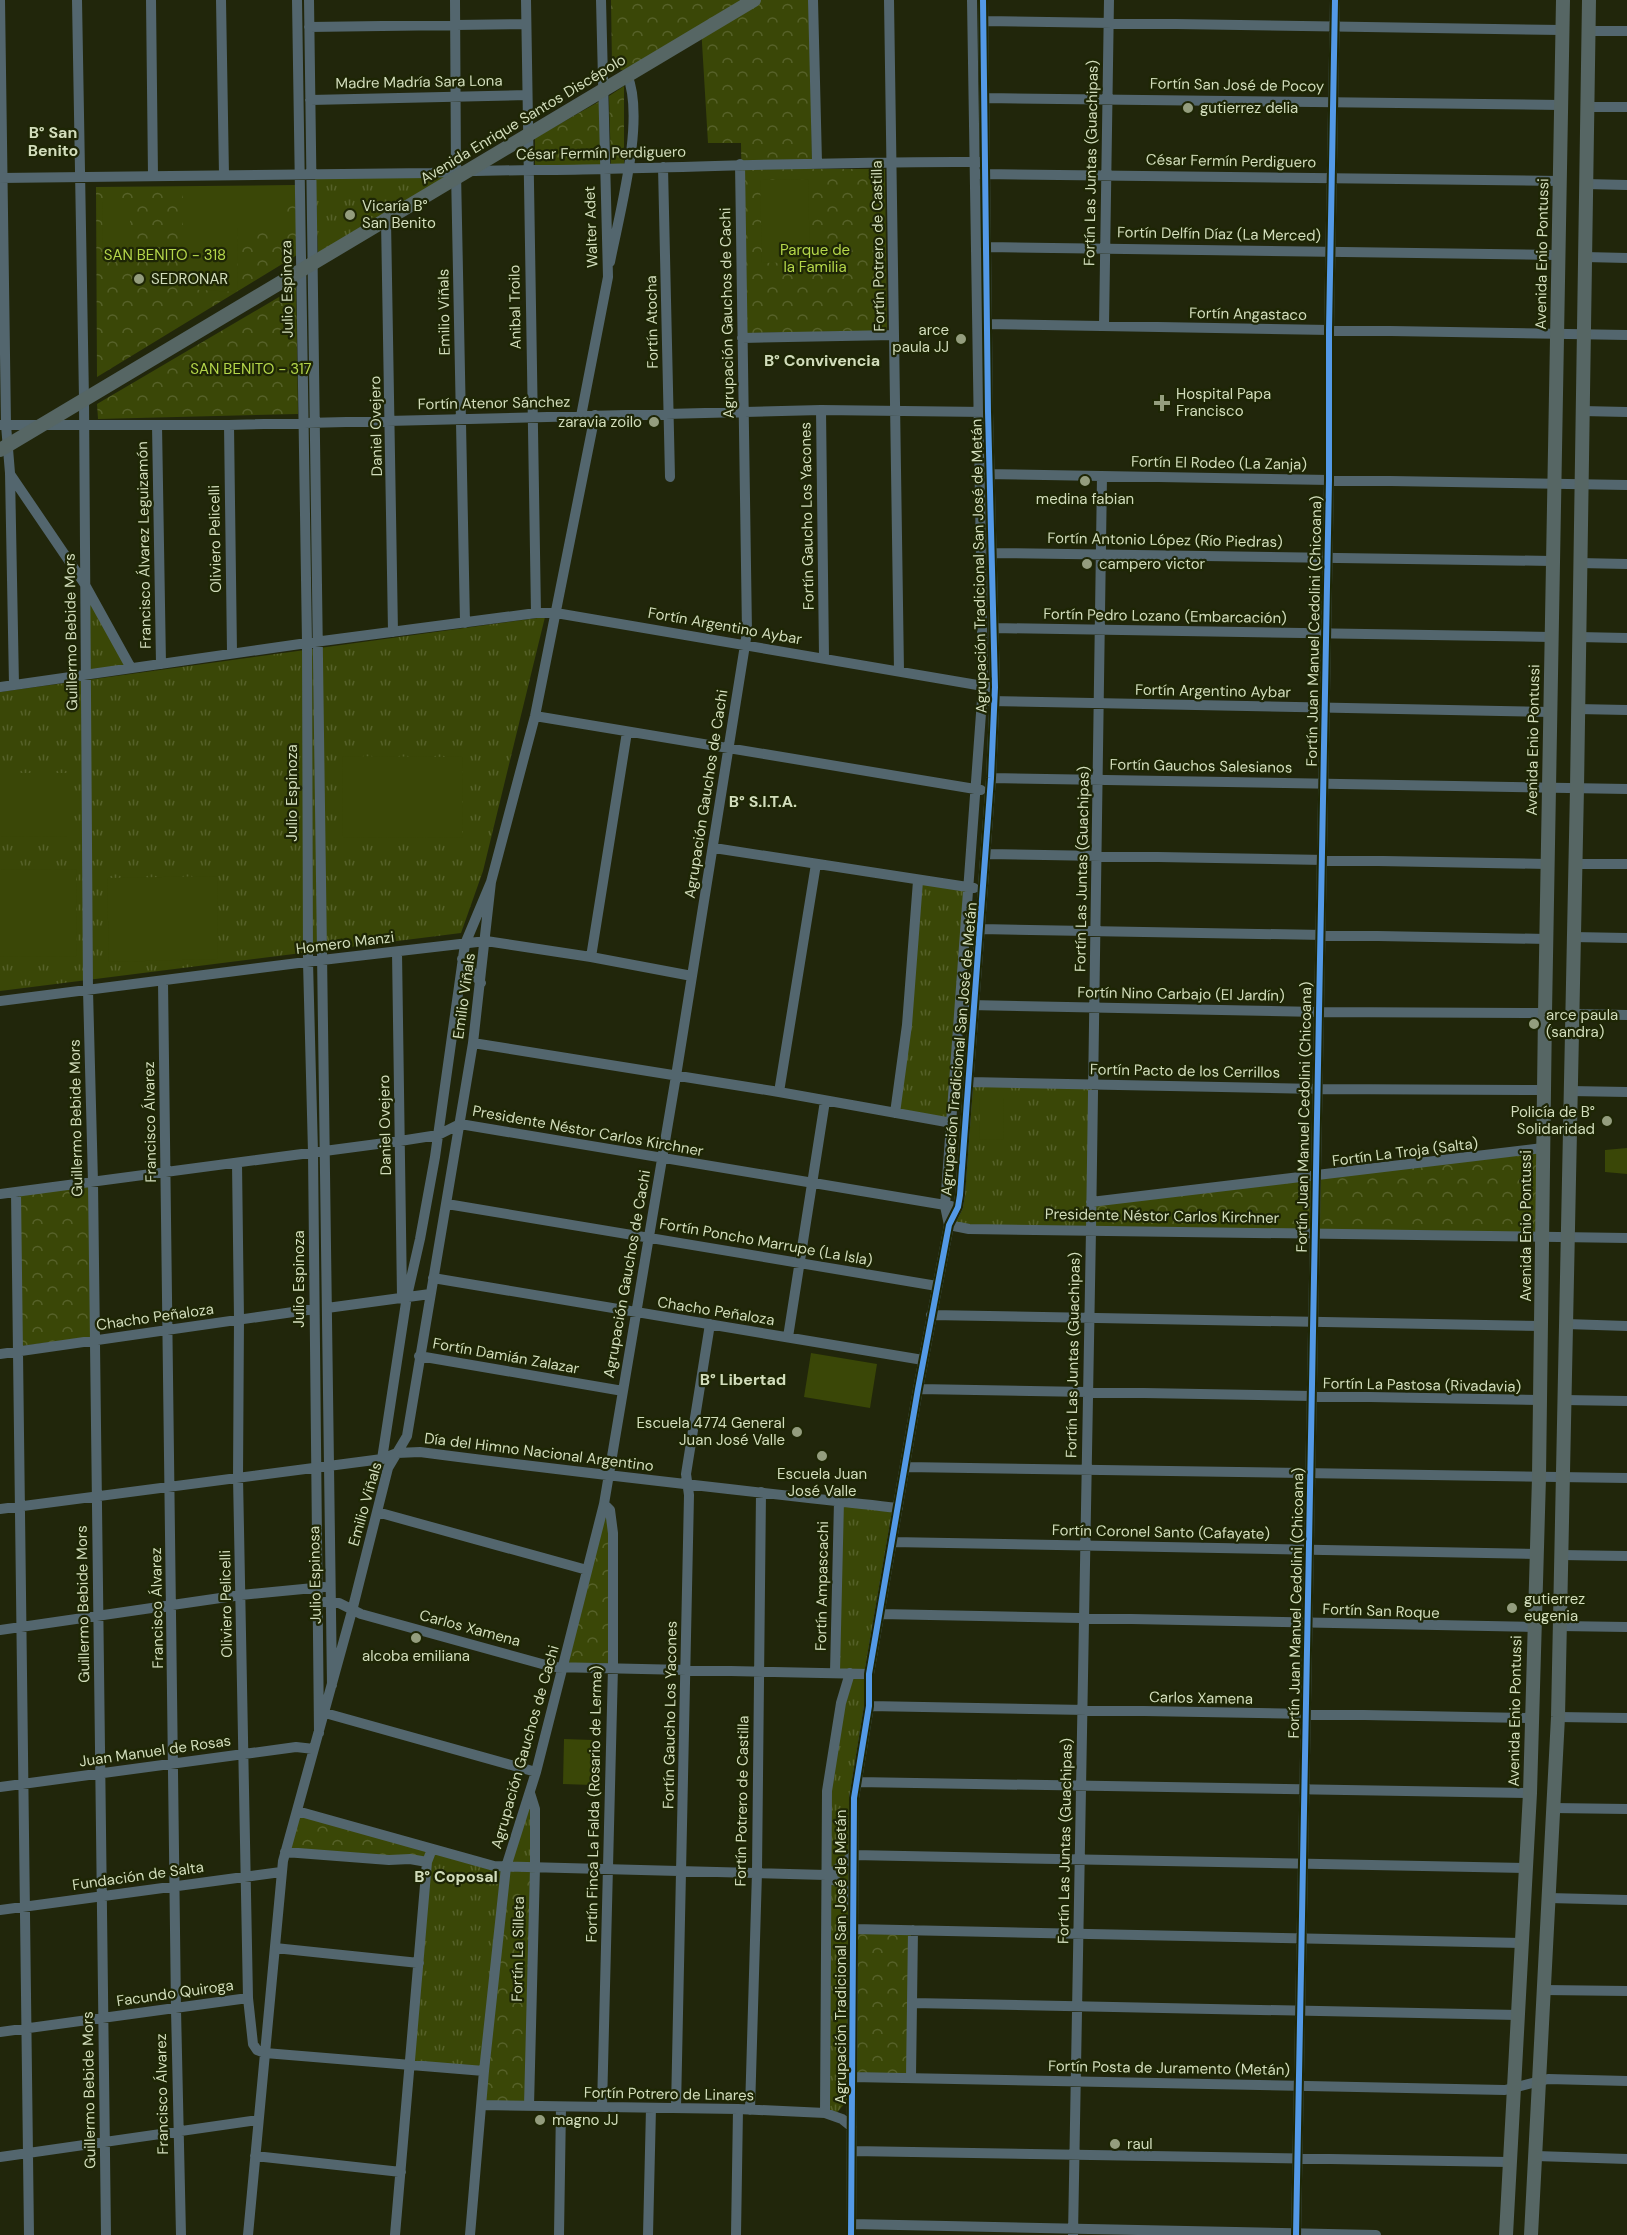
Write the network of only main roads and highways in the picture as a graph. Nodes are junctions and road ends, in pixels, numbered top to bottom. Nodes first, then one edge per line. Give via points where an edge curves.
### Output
1 (754, 0) edge
2 (1563, 0) edge
3 (1589, 0) edge
4 (3, 448) edge
5 (1506, 2235) edge
6 (1531, 2235) edge

1 - 4 main road, Avenida Enrique Santos Discépolo
2 - 5 main road, Avenida Enio Pontussi via 1539,1477 1530,1793
3 - 6 main road via 1558,1716

